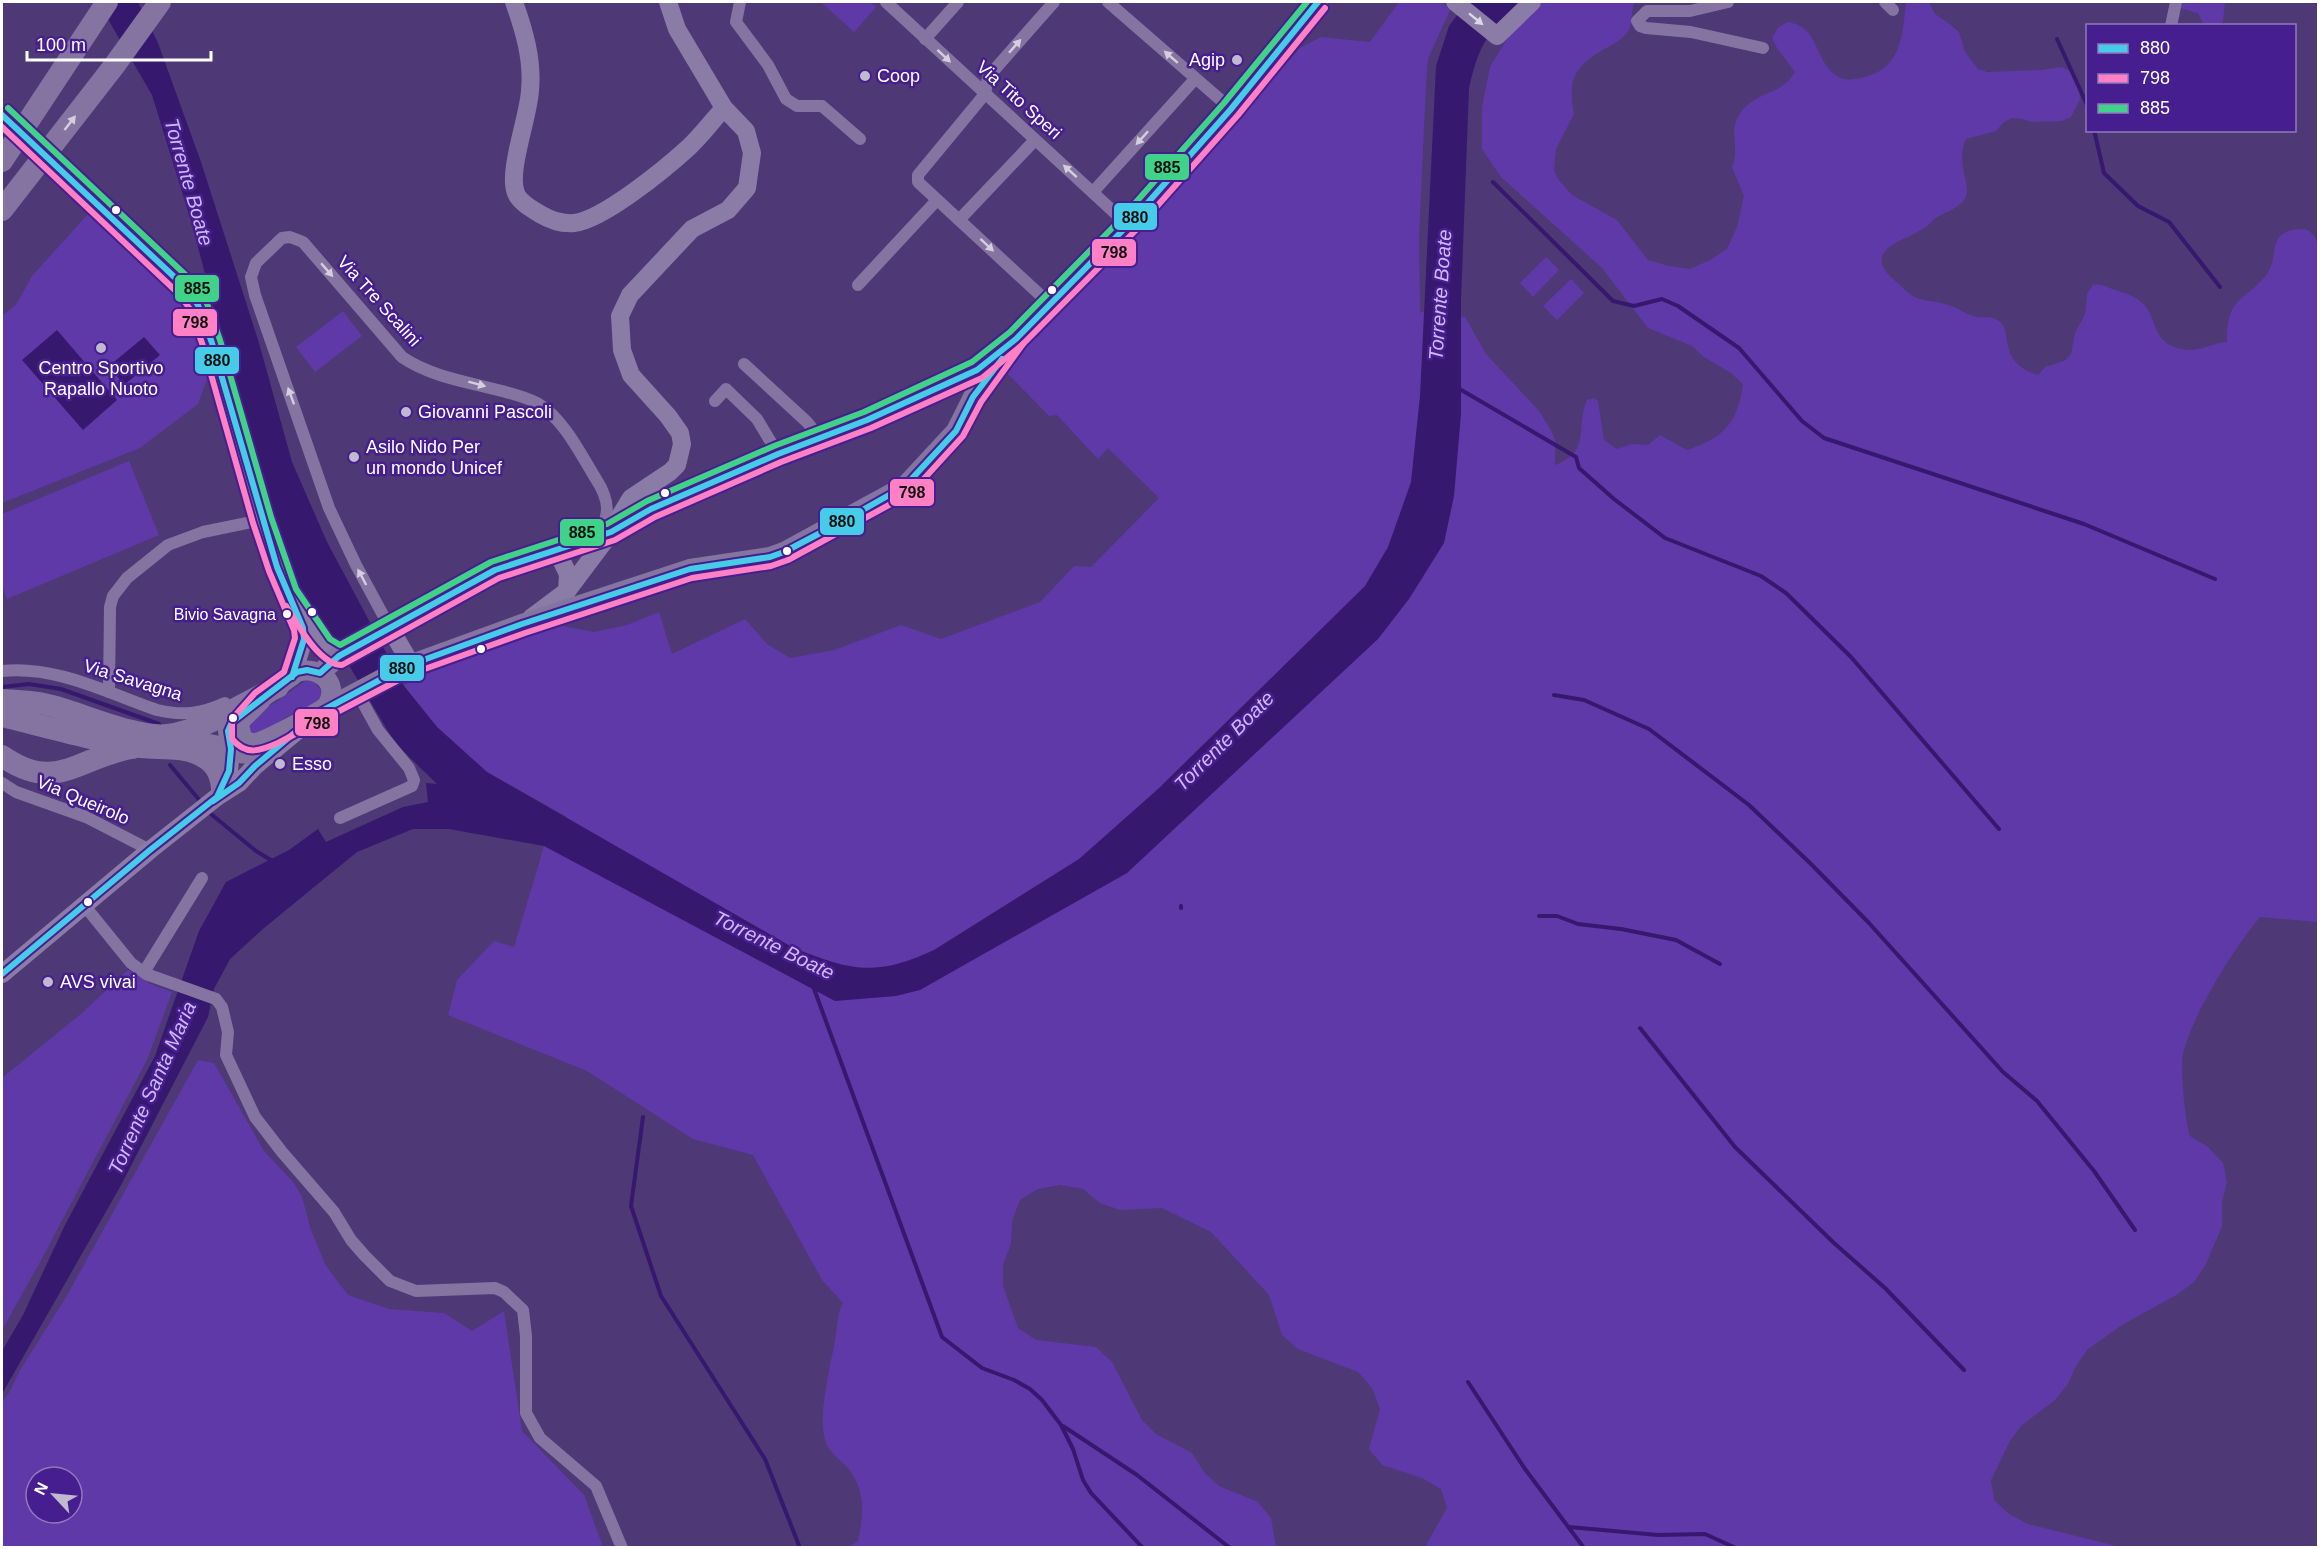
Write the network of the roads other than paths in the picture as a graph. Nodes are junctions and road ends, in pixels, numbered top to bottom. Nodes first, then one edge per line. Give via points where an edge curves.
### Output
1 (107, 2) edge
2 (514, 2) edge
3 (668, 2) edge
4 (741, 2) edge
5 (958, 2) edge
6 (1054, 2) edge
7 (1108, 2) edge
8 (1318, 2) edge
9 (1455, 2) edge
10 (1532, 2) edge
11 (1728, 2) edge
12 (2176, 2) edge
13 (894, 4) edge
14 (157, 6) edge
15 (2171, 24) edge
16 (925, 39) junction
17 (1763, 48) dead end
18 (1195, 79) junction
19 (985, 94) junction
20 (724, 108) junction
21 (1230, 109) junction
22 (860, 139) dead end
23 (1035, 140) junction
24 (2, 161) edge
25 (58, 168) tunnel mouth
26 (1093, 192) junction
27 (937, 200) junction
28 (4, 209) edge
29 (959, 220) junction
30 (1128, 225) junction
31 (858, 285) dead end
32 (1052, 305) junction
33 (1017, 339) junction
34 (744, 364) dead end
35 (959, 380) junction
36 (973, 397) junction
37 (715, 401) dead end
38 (820, 438) junction
39 (778, 454) junction
40 (631, 498) junction
41 (608, 512) junction
42 (262, 520) junction
43 (611, 532) junction
44 (589, 540) junction
45 (557, 551) junction
46 (567, 591) junction
47 (288, 593) junction
48 (522, 624) junction
49 (309, 625) junction
50 (386, 631) junction
51 (339, 656) junction
52 (406, 667) junction
53 (2, 671) edge
54 (320, 673) junction
55 (279, 687) junction
56 (109, 692) junction
57 (359, 692) junction
58 (2, 693) edge
59 (2, 700) edge
60 (2, 705) edge
61 (318, 713) junction
62 (2, 716) edge
63 (2, 726) edge
64 (275, 735) junction
65 (140, 741) junction
66 (2, 745) edge
67 (231, 749) junction
68 (2, 756) edge
69 (74, 767) junction
70 (2, 783) edge
71 (213, 800) junction
72 (340, 818) dead end
73 (150, 850) junction
74 (202, 878) dead end
75 (84, 906) junction
76 (144, 972) junction
77 (2, 974) edge
78 (622, 1548) edge

1 - 24 highway
2 - 20 street via 530,54 530,90 514,171 516,194 529,208 552,220 575,223 592,218 625,197 689,147
3 - 20 street via 677,29
4 - 22 street via 736,22 768,64 786,99 796,106 822,106
5 - 16 street
19 -> 6 street via 988,77
18 -> 7 street
8 - 21 main road
9 -> 10 street via 1497,36
11 - 17 street via 1690,11 1647,11 1637,21 1646,28 1691,32
12 - 15 street
13 - 16 street, Via Tito Speri
28 -> 14 highway
16 -> 19 street, Via Tito Speri
18 - 21 street
18 -> 26 street
19 - 23 street, Via Tito Speri
19 - 27 street via 918,175 918,182
20 - 40 street via 746,130 752,153 747,188 728,210 692,229 630,295 620,316 622,350 631,375 677,427 682,444 677,465
21 - 30 main road
26 -> 23 street, Via Tito Speri
23 - 29 street
25 - 42 street via 184,287 198,305
26 - 30 street, Via Tito Speri
27 - 29 street
27 - 31 street
29 -> 32 street
30 - 32 main road
32 - 33 main road
33 - 35 main road
33 - 36 main road
34 - 38 street
35 - 36 street
35 - 38 main road
36 - 48 main road via 956,431 905,486 784,552 690,569
37 - 39 street via 726,389 757,419
38 - 39 main road
39 - 43 main road via 651,509
40 - 41 street
40 - 43 street
41 - 44 street via 599,531
50 -> 41 street, Via Tre Scalini via 329,508 255,295 251,277 256,263 282,238 303,242 402,357 419,369 519,396 550,413 601,487
42 - 47 street
42 - 56 street via 202,532 168,545 127,578 112,596 110,608
43 - 44 main road
43 - 46 street
44 - 45 main road
45 - 46 street via 568,574
45 - 50 main road via 495,570
46 - 48 street
47 - 49 street
47 - 55 street via 304,639
48 - 52 main road
49 - 51 street via 323,645
49 - 54 street
50 - 51 main road
50 - 52 street
51 - 54 main road
52 - 57 main road
53 - 56 street, Via Savagna via 27,669
54 - 55 main road via 303,670
54 - 61 main road via 331,692 328,703
55 - 56 street, Via Savagna via 270,682 215,708 189,715 157,710
55 - 64 main road via 239,725 244,740 253,743
55 - 65 highway via 207,725
55 - 67 main road via 232,722 228,731
57 - 61 main road
57 - 72 street via 378,730 414,780 412,786
58 - 65 highway via 32,690 79,702 102,712
59 - 65 highway via 49,705
60 - 65 highway
61 - 64 main road
61 - 71 street via 239,783
62 - 65 highway
63 - 65 highway via 80,743
64 - 67 main road via 253,754 238,754
65 - 67 highway
65 - 69 highway
65 - 71 highway via 203,756 220,774
66 - 69 highway via 30,763
67 - 71 street via 229,771
68 - 69 highway via 31,771 51,774
70 - 73 street, Via Queirolo
71 - 73 street
73 - 75 street
74 - 76 street
75 - 76 street via 131,963
75 - 77 street
76 - 78 street via 216,999 228,1032 226,1055 255,1117 334,1212 351,1240 390,1281 416,1291 495,1288 523,1310 526,1413 540,1438 596,1486

